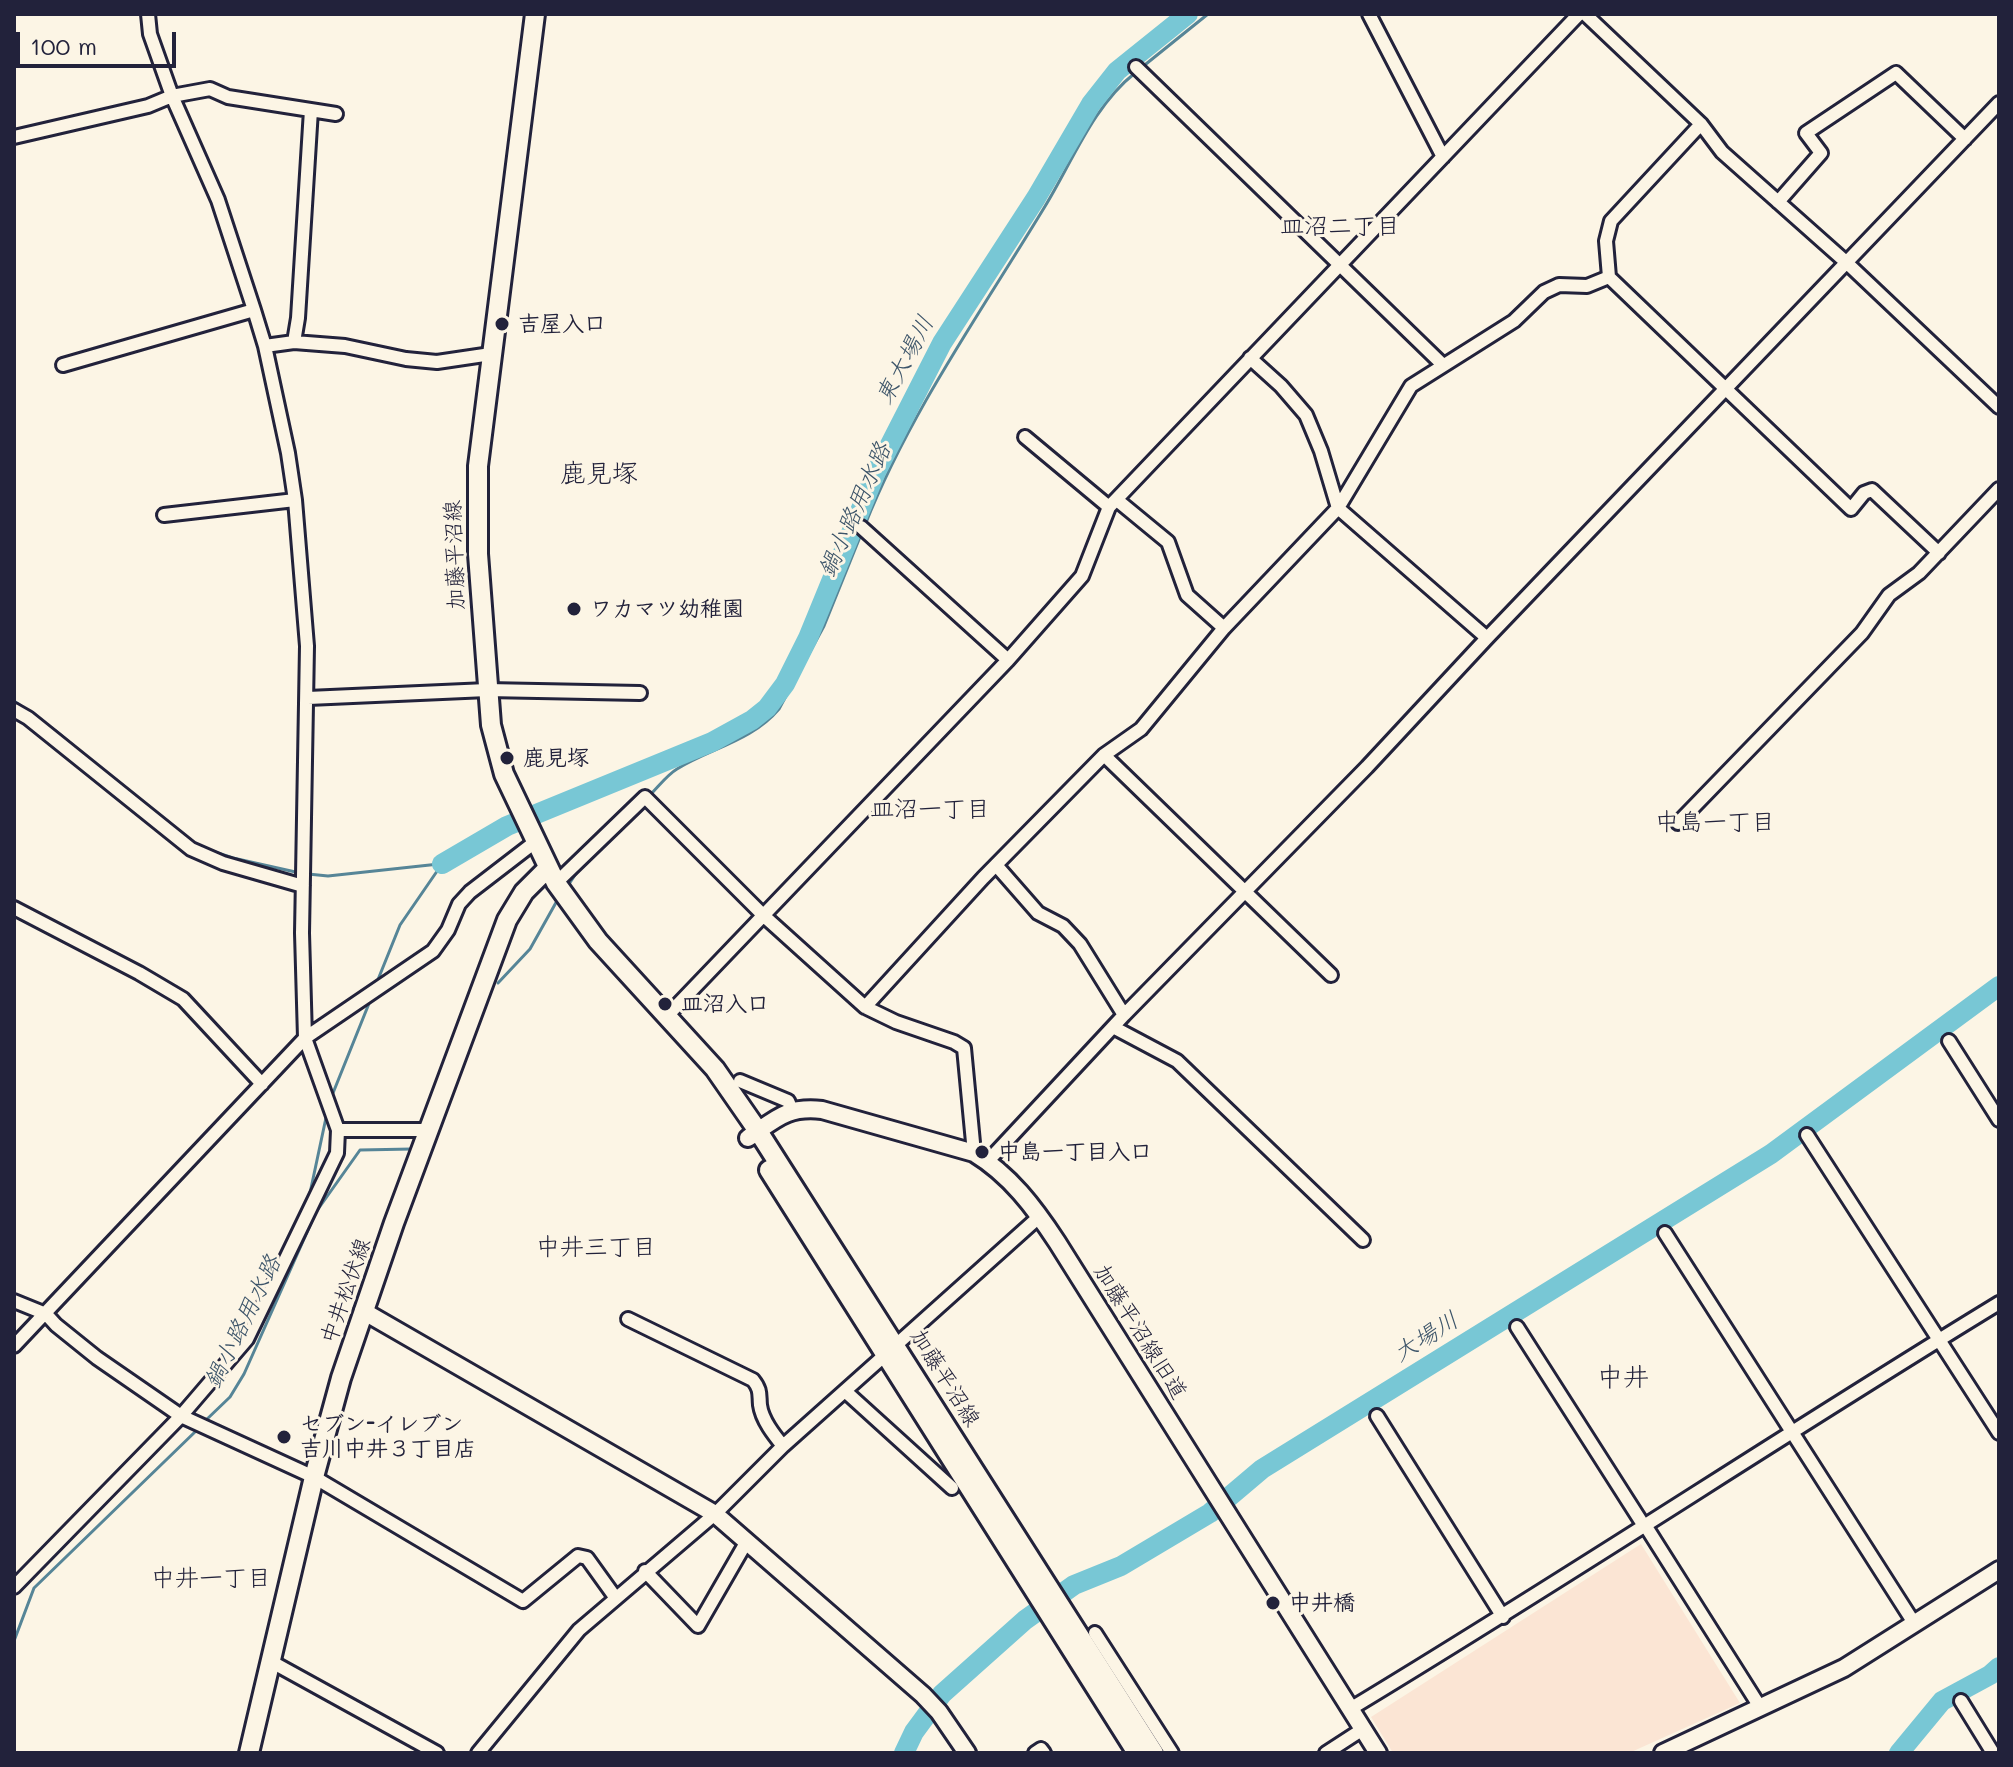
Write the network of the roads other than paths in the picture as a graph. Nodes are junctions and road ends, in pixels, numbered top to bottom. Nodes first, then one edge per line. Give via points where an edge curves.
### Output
1 (148, 14) edge
2 (535, 14) edge
3 (1369, 14) edge
4 (1582, 14) edge
5 (1136, 67) dead end
6 (172, 96) junction
7 (1999, 103) edge
8 (311, 110) junction
9 (336, 114) dead end
10 (1701, 124) junction
11 (14, 137) edge
12 (1965, 139) junction
13 (1443, 157) junction
14 (1778, 202) junction
15 (1847, 263) junction
16 (1340, 265) junction
17 (1609, 277) junction
18 (254, 310) junction
19 (294, 342) junction
20 (265, 346) junction
21 (491, 354) junction
22 (1250, 358) junction
23 (63, 365) dead end
24 (1443, 365) junction
25 (1725, 390) junction
26 (1999, 407) edge
27 (1025, 437) dead end
28 (1999, 489) edge
29 (295, 500) junction
30 (1113, 503) junction
31 (1338, 508) junction
32 (164, 515) dead end
33 (861, 527) dead end
34 (1939, 553) junction
35 (1224, 628) junction
36 (1487, 638) junction
37 (1008, 660) junction
38 (487, 690) junction
39 (640, 693) dead end
40 (308, 698) junction
41 (14, 710) edge
42 (1104, 755) junction
43 (1678, 823) dead end
44 (535, 842) junction
45 (996, 865) junction
46 (552, 875) junction
47 (303, 886) junction
48 (1245, 889) junction
49 (14, 908) edge
50 (764, 916) junction
51 (1331, 975) dead end
52 (865, 1007) junction
53 (1124, 1015) junction
54 (666, 1017) junction
55 (1113, 1027) junction
56 (305, 1038) junction
57 (1949, 1041) dead end
58 (740, 1081) dead end
59 (262, 1084) junction
60 (792, 1110) junction
61 (1999, 1120) edge
62 (338, 1130) junction
63 (430, 1130) junction
64 (753, 1135) junction
65 (1807, 1135) dead end
66 (981, 1157) junction
67 (1040, 1216) junction
68 (1665, 1233) dead end
69 (1363, 1240) dead end
70 (14, 1301) edge
71 (1999, 1303) edge
72 (363, 1311) junction
73 (46, 1314) junction
74 (628, 1319) dead end
75 (1517, 1327) dead end
76 (1939, 1340) junction
77 (14, 1346) edge
78 (891, 1350) junction
79 (845, 1391) junction
80 (181, 1416) junction
81 (1377, 1416) dead end
82 (1793, 1432) junction
83 (1999, 1433) edge
84 (783, 1446) junction
85 (314, 1477) junction
86 (952, 1488) dead end
87 (715, 1514) junction
88 (1644, 1525) junction
89 (747, 1541) junction
90 (1999, 1570) edge
91 (645, 1571) junction
92 (14, 1587) edge
93 (615, 1597) junction
94 (1058, 1615) junction
95 (1503, 1617) junction
96 (1914, 1623) junction
97 (1095, 1633) dead end
98 (270, 1661) junction
99 (1961, 1701) dead end
100 (1760, 1707) junction
101 (1350, 1709) junction
102 (1363, 1729) junction
103 (249, 1753) edge
104 (437, 1753) edge
105 (478, 1753) edge
106 (967, 1753) edge
107 (1035, 1753) edge
108 (1044, 1753) edge
109 (1137, 1753) edge
110 (1154, 1753) edge
111 (1172, 1753) edge
112 (1326, 1753) edge
113 (1378, 1753) edge
114 (1663, 1753) edge
115 (1993, 1753) edge

1 - 6 street
2 - 21 main road, 加藤平沼線
3 - 13 street
4 - 10 street
4 - 13 street
5 - 16 street
6 - 8 street via 210,89 228,97
6 - 11 street
6 - 18 street via 218,200
7 - 12 street
8 - 9 street
8 - 19 street
10 - 14 street via 1722,152
10 - 17 street via 1611,221 1606,241
12 - 14 street via 1896,73 1806,133 1821,153
12 - 15 street
13 - 16 street
14 - 15 street
15 - 25 street
15 - 26 street
16 - 22 street
16 - 24 street
17 - 24 street via 1544,292 1514,321
17 - 25 street
18 - 20 street
18 - 23 street
19 - 20 street
19 - 21 street via 437,362
20 - 29 street
21 - 38 main road, 加藤平沼線 via 476,517
22 - 30 street
22 - 31 street via 1306,415
24 - 31 street via 1411,386
25 - 34 street via 1851,509 1872,490
25 - 36 street
27 - 30 street
28 - 34 street
29 - 32 street
29 - 40 street
30 - 35 street via 1168,542 1187,595
30 - 37 street via 1082,576
31 - 35 street
31 - 36 street
33 - 37 street
34 - 43 street via 1889,595 1862,633
35 - 42 street via 1141,729
36 - 48 street
37 - 50 street
38 - 39 street
38 - 40 street
38 - 44 main road, 加藤平沼線 via 498,756
40 - 47 street
41 - 47 street via 191,849
42 - 45 street
42 - 48 street
44 - 46 main road, 加藤平沼線
44 - 56 street via 470,892 433,951
45 - 52 street
45 - 53 street via 1038,913 1063,926 1080,944
46 - 50 street via 645,797
46 - 54 main road, 加藤平沼線 via 598,941
46 - 63 main road, 中井松伏線 via 524,892 507,920
47 - 56 street
48 - 51 street
48 - 53 street
49 - 59 street via 183,999
50 - 52 street
50 - 54 street
52 - 66 street via 964,1048
53 - 55 street
54 - 64 main road, 加藤平沼線 via 715,1069
55 - 66 street
55 - 69 street via 1177,1061
56 - 59 street
56 - 62 street
57 - 61 street
58 - 60 street via 788,1101
59 - 73 street
60 - 64 street
60 - 66 street, 加藤平沼線旧道 via 822,1110
62 - 63 street
62 - 80 street via 337,1153 247,1339
63 - 72 main road, 中井松伏線
64 - 78 main road, 加藤平沼線
65 - 76 street
66 - 67 street, 加藤平沼線旧道
67 - 78 street
67 - 101 street, 加藤平沼線旧道
68 - 82 street
70 - 73 street
71 - 76 street
72 - 85 main road, 中井松伏線
72 - 87 street
73 - 77 street
73 - 80 street via 97,1358
74 - 84 street via 753,1380 761,1392 765,1419
75 - 88 street
76 - 82 street
76 - 83 street
78 - 79 street
78 - 94 main road, 加藤平沼線
79 - 84 street
79 - 86 street
80 - 85 street
80 - 92 street
81 - 95 street
82 - 88 street
82 - 96 street
84 - 87 street
85 - 93 street via 523,1601 578,1556 587,1558
85 - 98 main road, 中井松伏線
87 - 89 street
87 - 91 street
88 - 95 street
88 - 100 street
89 - 91 street via 698,1626
89 - 106 street via 923,1695
90 - 96 street
91 - 93 street
93 - 105 street via 579,1630
94 - 109 main road, 加藤平沼線
94 - 110 main road, 加藤平沼線
95 - 101 street
96 - 100 street via 1844,1668
97 - 111 street
98 - 103 main road, 中井松伏線
98 - 104 street
99 - 115 street
100 - 114 street
101 - 102 street, 加藤平沼線旧道
102 - 112 street
102 - 113 street, 加藤平沼線旧道
107 - 108 street

